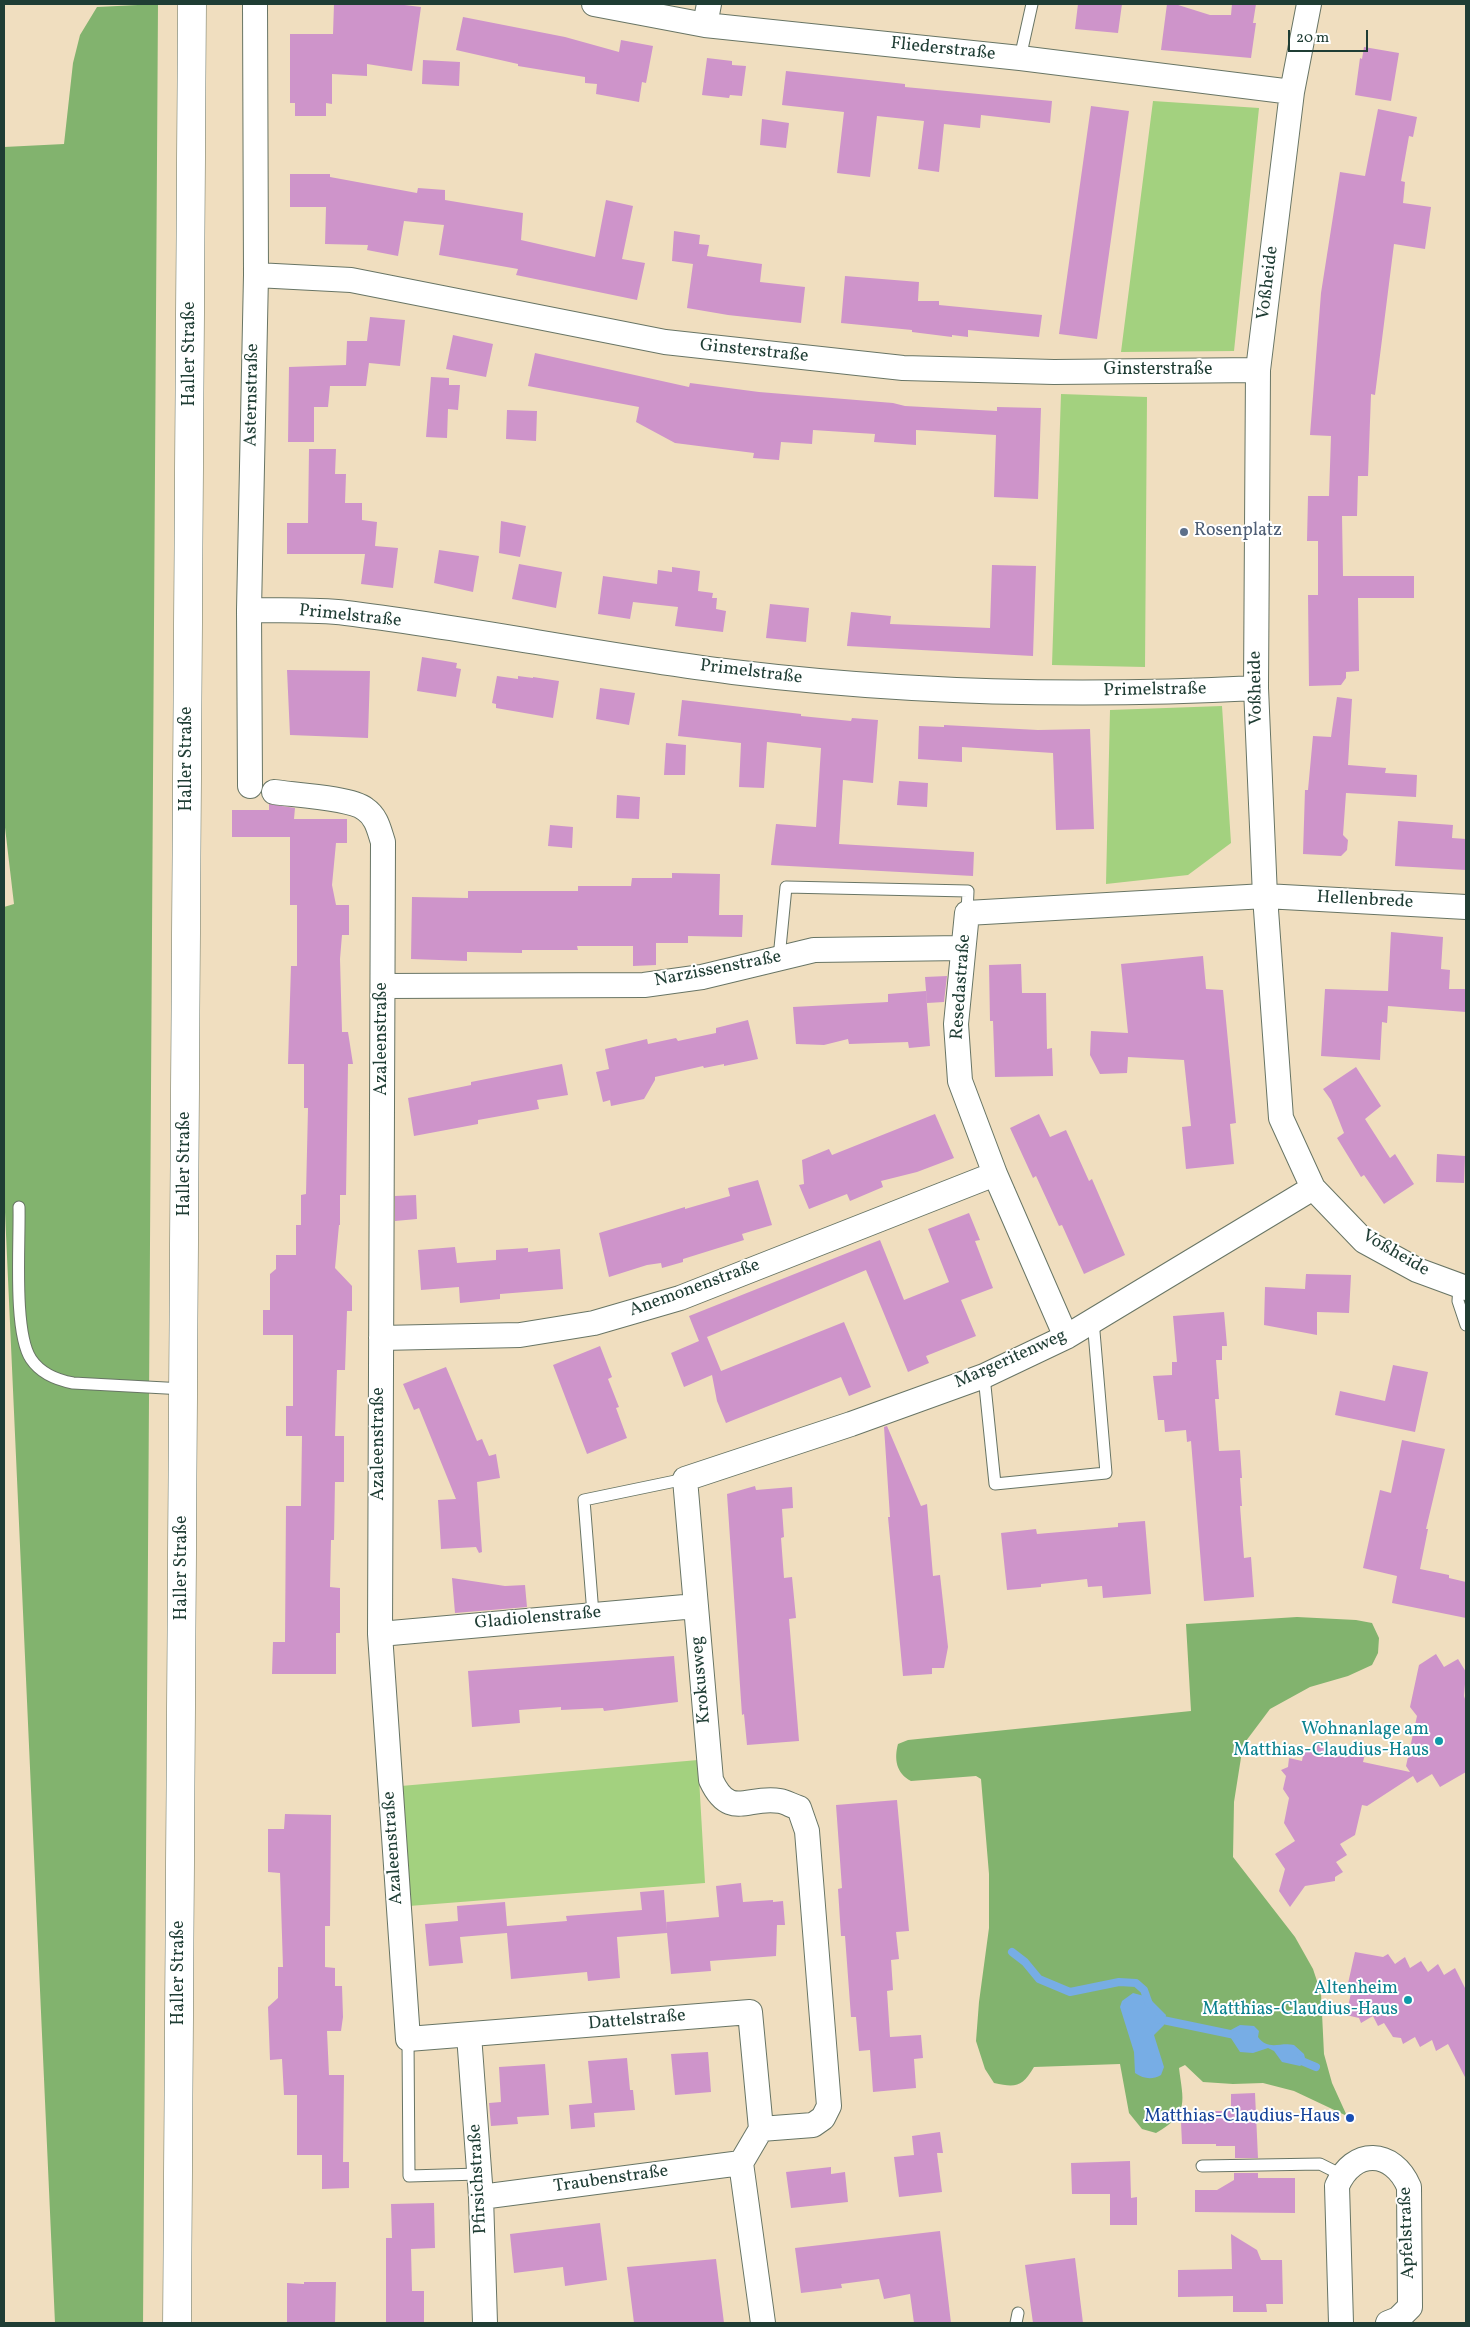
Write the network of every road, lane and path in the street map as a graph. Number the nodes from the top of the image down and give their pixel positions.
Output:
1 (192, 4) edge
2 (255, 4) edge
3 (594, 4) edge
4 (1032, 4) edge
5 (1309, 4) edge
6 (707, 14) edge
7 (1020, 58) junction
8 (1292, 92) junction
9 (256, 275) junction
10 (1258, 370) junction
11 (249, 610) junction
12 (1256, 688) junction
13 (250, 786) dead end
14 (274, 792) dead end
15 (1265, 896) junction
16 (1466, 906) edge
17 (967, 913) junction
18 (963, 948) junction
19 (779, 958) junction
20 (383, 986) junction
21 (995, 1174) junction
22 (1313, 1188) junction
23 (19, 1207) dead end
24 (1463, 1287) edge
25 (1093, 1320) junction
26 (1466, 1325) edge
27 (1066, 1337) junction
28 (381, 1338) junction
29 (984, 1376) junction
30 (184, 1389) junction
31 (685, 1480) junction
32 (696, 1606) junction
33 (593, 1614) junction
34 (380, 1634) junction
35 (469, 2034) junction
36 (408, 2039) junction
37 (761, 2129) junction
38 (742, 2163) junction
39 (1202, 2166) dead end
40 (479, 2174) junction
41 (1342, 2175) junction
42 (481, 2197) junction
43 (177, 2323) edge
44 (485, 2323) edge
45 (763, 2323) edge
46 (1341, 2323) edge
47 (1388, 2323) edge

1 - 30 main road, Haller Straße
2 - 9 street, Asternstraße
3 - 6 street, Fliederstraße
4 - 7 lane
5 - 8 street, Voßheide
6 - 7 street, Fliederstraße
7 - 8 street, Fliederstraße
8 - 10 street, Voßheide
9 - 10 street, Ginsterstraße
9 - 11 street, Asternstraße
10 - 12 street, Voßheide
11 - 12 street, Primelstraße
11 - 13 street, Asternstraße
12 - 15 street, Voßheide
14 - 20 street, Azaleenstraße
15 - 16 street, Hellenbrede
15 - 17 street, Resedastraße
15 - 22 street, Voßheide
17 - 18 street, Resedastraße
17 - 19 lane
18 - 19 street, Narzissenstraße
18 - 21 street, Resedastraße
19 - 20 street, Narzissenstraße
20 - 28 street, Azaleenstraße
21 - 27 street, Resedastraße
21 - 28 street, Anemonenstraße
22 - 24 street, Voßheide
22 - 25 street, Margeritenweg
23 - 30 lane
24 - 26 lane, Voßheide
25 - 27 street, Margeritenweg
25 - 29 lane
27 - 29 street, Margeritenweg
28 - 34 street, Azaleenstraße
29 - 31 street, Margeritenweg
30 - 43 main road, Haller Straße
31 - 32 street, Krokusweg
31 - 33 lane
32 - 33 street, Gladiolenstraße
32 - 37 street, Krokusweg
33 - 34 street, Gladiolenstraße
34 - 36 street, Azaleenstraße
35 - 36 street, Dattelstraße
35 - 37 street, Dattelstraße
35 - 40 street, Pfirsichstraße
36 - 40 lane, Azaleenstraße
37 - 38 street
38 - 42 street, Traubenstraße
38 - 45 street
39 - 41 lane
40 - 42 street, Pfirsichstraße
41 - 46 street
41 - 47 street, Apfelstraße
42 - 44 street, Pfirsichstraße

